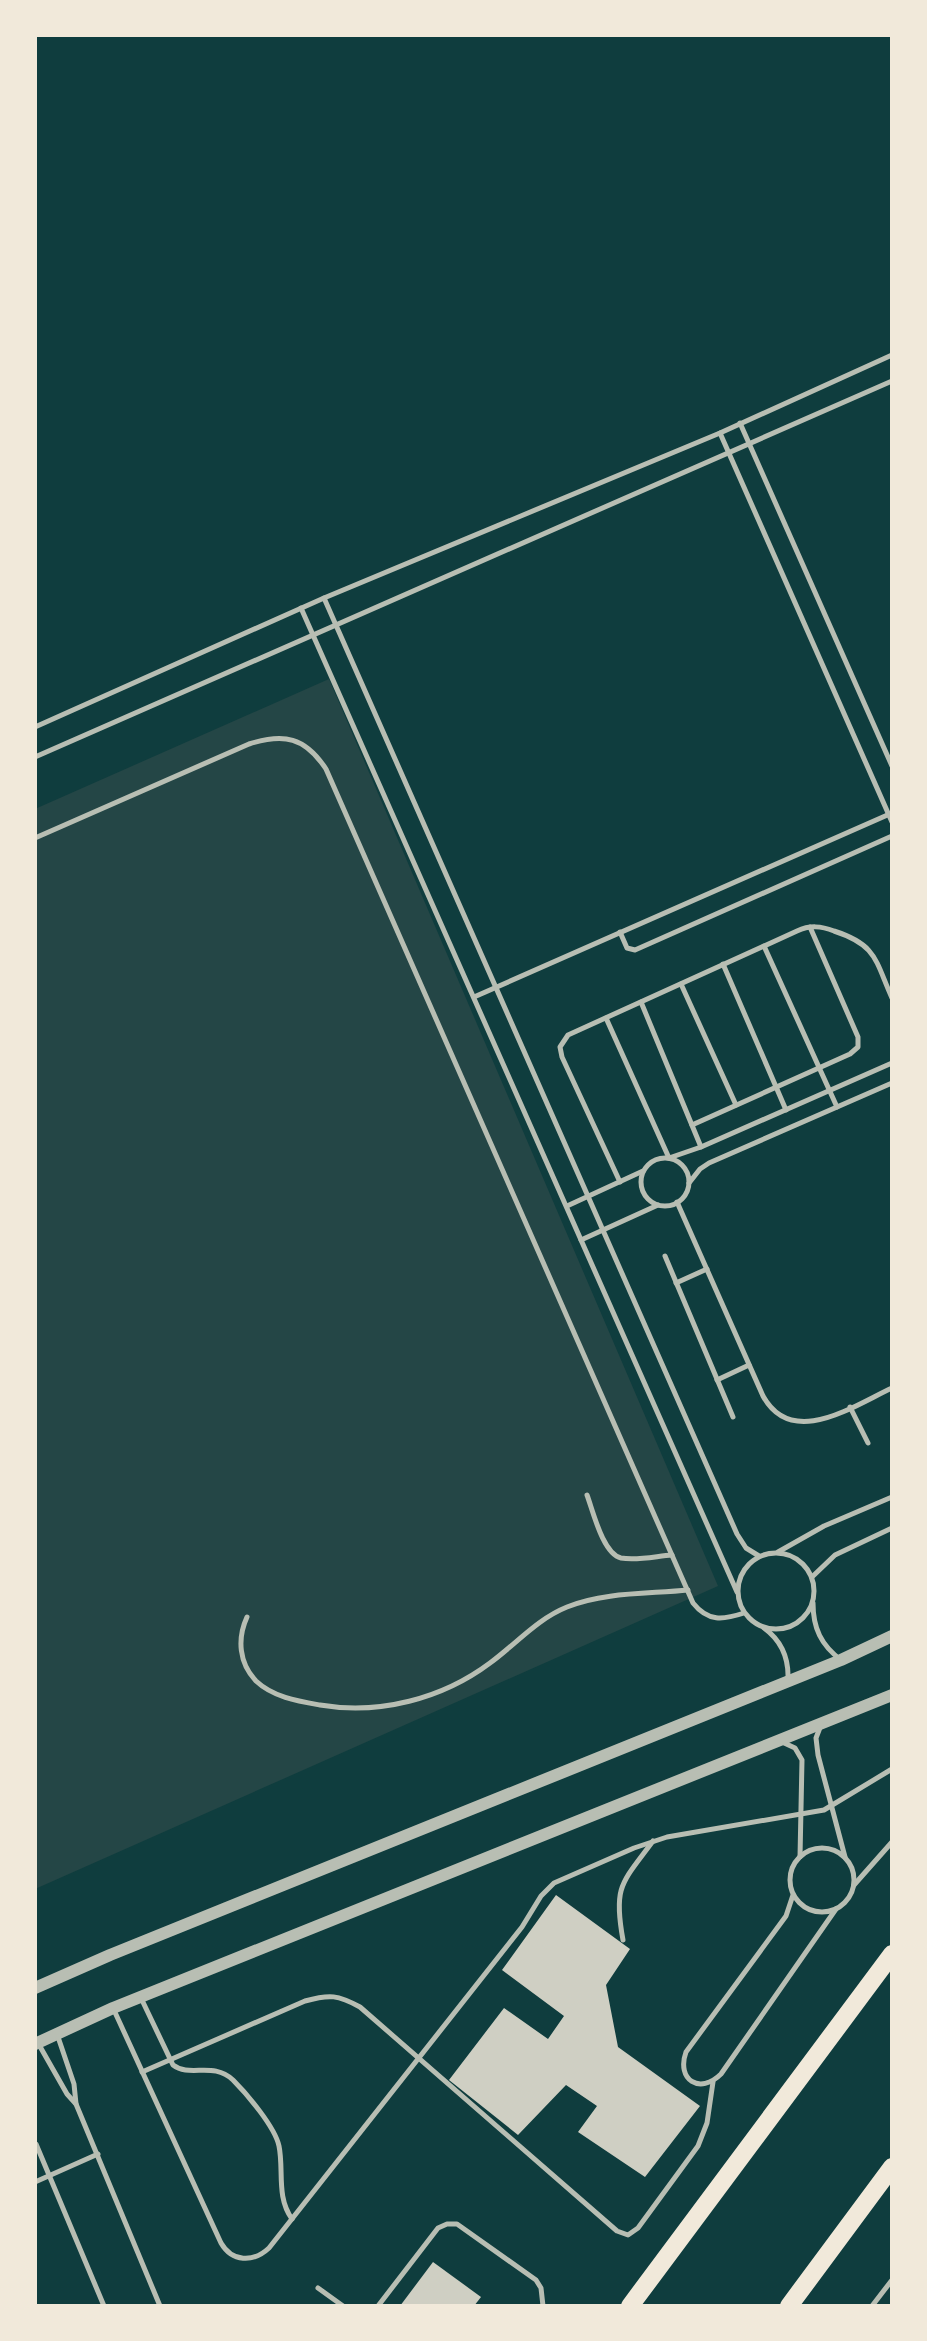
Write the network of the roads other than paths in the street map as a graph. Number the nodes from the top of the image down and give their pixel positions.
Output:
1 (892, 355) edge
2 (892, 382) edge
3 (740, 422) junction
4 (720, 433) junction
5 (749, 444) junction
6 (729, 453) junction
7 (324, 598) junction
8 (301, 608) junction
9 (336, 626) junction
10 (313, 636) junction
11 (35, 727) edge
12 (35, 757) edge
13 (892, 766) edge
14 (890, 814) edge
15 (892, 822) edge
16 (892, 836) edge
17 (35, 838) edge
18 (810, 927) junction
19 (620, 932) junction
20 (764, 946) junction
21 (723, 964) junction
22 (681, 984) junction
23 (495, 987) junction
24 (474, 997) junction
25 (892, 999) edge
26 (641, 1002) junction
27 (606, 1018) junction
28 (892, 1063) edge
29 (820, 1068) junction
30 (892, 1083) edge
31 (776, 1088) junction
32 (830, 1091) junction
33 (736, 1105) junction
34 (837, 1107) junction
35 (786, 1110) junction
36 (692, 1125) junction
37 (701, 1147) junction
38 (668, 1158) junction
39 (643, 1171) junction
40 (620, 1182) junction
41 (689, 1183) junction
42 (588, 1196) junction
43 (677, 1202) junction
44 (658, 1205) junction
45 (567, 1206) junction
46 (603, 1230) junction
47 (582, 1240) junction
48 (665, 1256) dead end
49 (707, 1269) junction
50 (676, 1283) junction
51 (749, 1365) junction
52 (718, 1380) junction
53 (892, 1388) edge
54 (850, 1407) junction
55 (733, 1417) dead end
56 (868, 1443) dead end
57 (587, 1495) dead end
58 (892, 1497) edge
59 (892, 1528) edge
60 (778, 1552) junction
61 (672, 1555) junction
62 (759, 1556) junction
63 (812, 1577) junction
64 (688, 1590) junction
65 (737, 1592) junction
66 (813, 1601) junction
67 (744, 1613) junction
68 (247, 1617) dead end
69 (762, 1627) junction
70 (892, 1636) edge
71 (892, 1645) edge
72 (872, 1646) junction
73 (841, 1660) junction
74 (788, 1682) junction
75 (892, 1695) edge
76 (822, 1724) junction
77 (779, 1741) junction
78 (892, 1769) edge
79 (832, 1807) junction
80 (801, 1816) junction
81 (653, 1841) junction
82 (892, 1842) edge
83 (800, 1857) junction
84 (845, 1857) junction
85 (853, 1885) junction
86 (793, 1895) junction
87 (836, 1909) junction
88 (623, 1940) dead end
89 (892, 1954) edge
90 (35, 1988) edge
91 (140, 1997) junction
92 (113, 2008) junction
93 (57, 2034) junction
94 (37, 2043) edge
95 (416, 2058) junction
96 (170, 2060) junction
97 (142, 2072) junction
98 (713, 2082) junction
99 (76, 2104) junction
100 (36, 2144) edge
101 (98, 2154) junction
102 (892, 2167) edge
103 (50, 2176) junction
104 (35, 2182) edge
105 (292, 2219) junction
106 (892, 2280) edge
107 (318, 2288) dead end
108 (335, 2304) edge
109 (159, 2305) edge
110 (104, 2306) edge
111 (343, 2306) edge
112 (378, 2306) edge
113 (542, 2306) edge
114 (630, 2306) edge
115 (789, 2306) edge
116 (872, 2306) edge

1 - 3 lane
2 - 5 lane
3 - 4 lane
3 - 5 lane
4 - 6 lane
4 - 7 lane
5 - 6 lane
5 - 13 lane
6 - 9 lane
6 - 14 lane
7 - 8 lane
7 - 9 lane
8 - 10 lane
8 - 11 lane
9 - 10 lane
9 - 23 lane
10 - 12 lane
10 - 24 lane
14 - 15 lane
14 - 19 lane
16 - 19 lane
17 - 61 lane
18 - 20 lane
18 - 25 lane
18 - 29 lane
19 - 23 lane
20 - 21 lane
20 - 29 lane
21 - 22 lane
21 - 31 lane
22 - 26 lane
22 - 33 lane
23 - 24 lane
23 - 42 lane
24 - 45 lane
26 - 27 lane
26 - 36 lane
27 - 38 lane
27 - 40 lane
28 - 32 lane
29 - 31 lane
29 - 32 lane
30 - 34 lane
31 - 33 lane
31 - 35 lane
32 - 34 lane
32 - 35 lane
33 - 36 lane
34 - 41 lane
35 - 37 lane
36 - 37 lane
37 - 38 lane
38 - 39 lane
38 - 41 lane
39 - 40 lane
39 - 44 lane
40 - 42 lane
41 - 43 lane
42 - 45 lane
42 - 46 lane
43 - 44 lane
43 - 49 lane
44 - 46 lane
45 - 47 lane
46 - 47 lane
46 - 62 lane
47 - 65 lane
48 - 50 lane
49 - 50 lane
49 - 51 lane
50 - 52 lane
51 - 52 lane
51 - 54 lane
52 - 55 lane
53 - 54 lane
54 - 56 lane
57 - 61 lane
58 - 60 lane
59 - 63 lane
60 - 62 lane
60 - 63 lane
61 - 64 lane
62 - 65 lane
63 - 66 lane
64 - 67 lane
64 - 68 lane
65 - 67 lane
66 - 69 lane
66 - 73 lane
67 - 69 lane
69 - 74 lane
70 - 72 street
71 - 72 street
72 - 73 street
73 - 74 street
74 - 90 street
75 - 76 street
76 - 77 street
76 - 79 lane
77 - 80 lane
77 - 91 street
78 - 79 lane
79 - 80 lane
79 - 84 lane
80 - 81 lane
80 - 83 lane
81 - 88 lane
81 - 95 lane
82 - 85 lane
83 - 84 lane
83 - 86 lane
84 - 85 lane
85 - 87 lane
86 - 87 lane
86 - 98 lane
87 - 98 lane
89 - 114 main road
91 - 92 street
91 - 96 lane
92 - 93 street
92 - 97 lane
93 - 94 street
93 - 99 lane
94 - 99 lane
95 - 96 lane
95 - 98 lane
95 - 105 lane
96 - 97 lane
96 - 105 lane
97 - 105 lane
99 - 101 lane
100 - 103 lane
101 - 103 lane
101 - 109 lane
102 - 115 main road
103 - 104 lane
103 - 110 lane
106 - 116 lane
107 - 108 lane
108 - 111 lane
112 - 113 lane

